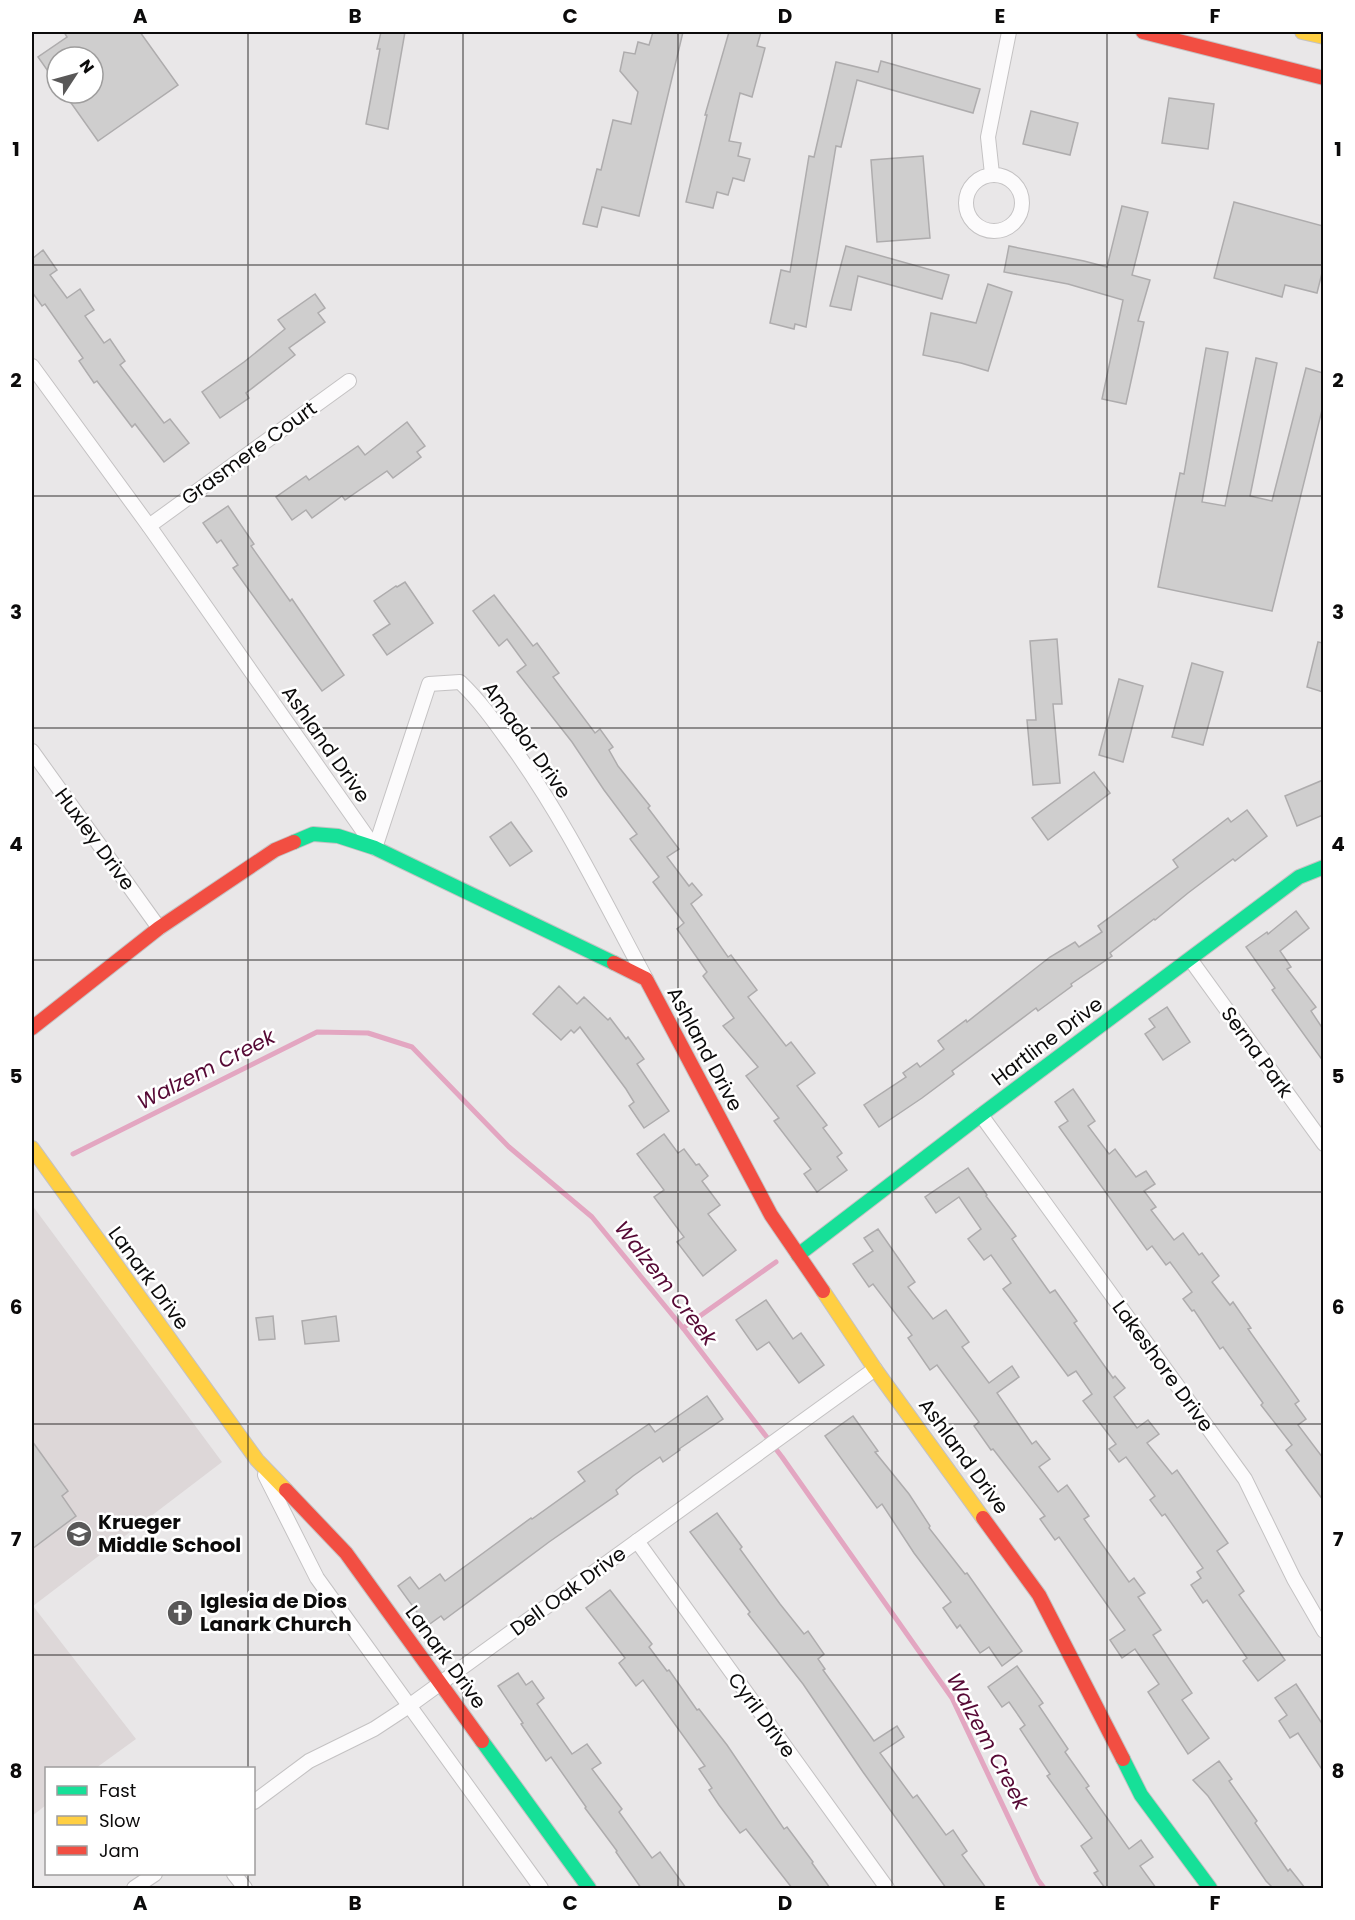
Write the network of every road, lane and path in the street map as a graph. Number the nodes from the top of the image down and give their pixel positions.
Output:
1 (1008, 32) edge
2 (1143, 32) edge
3 (1302, 32) edge
4 (1323, 37) edge
5 (1323, 78) edge
6 (992, 174) junction
7 (32, 366) edge
8 (349, 381) dead end
9 (148, 526) junction
10 (32, 751) edge
11 (375, 848) junction
12 (1323, 867) edge
13 (159, 928) junction
14 (1190, 959) junction
15 (646, 979) junction
16 (32, 1028) edge
17 (981, 1115) junction
18 (1323, 1144) edge
19 (32, 1148) edge
20 (798, 1255) junction
21 (875, 1369) junction
22 (257, 1460) junction
23 (637, 1541) junction
24 (1323, 1631) edge
25 (441, 1683) junction
26 (409, 1706) junction
27 (255, 1801) edge
28 (154, 1875) edge
29 (235, 1875) edge
30 (134, 1888) edge
31 (245, 1888) edge
32 (541, 1888) edge
33 (589, 1888) edge
34 (887, 1888) edge
35 (1210, 1888) edge

1 - 6 street
2 - 5 street
3 - 4 street
6 - 6 street
7 - 9 street, Ashland Drive
8 - 9 street, Grasmere Court
9 - 11 street, Ashland Drive
10 - 13 street, Huxley Drive
11 - 13 street
11 - 15 street, Ashland Drive
11 - 15 street, Amador Drive
12 - 14 street, Hartline Drive
13 - 16 street
14 - 17 street, Hartline Drive
14 - 18 street, Serna Park
15 - 20 street, Ashland Drive
17 - 20 street, Hartline Drive
17 - 24 street, Lakeshore Drive
19 - 22 street, Lanark Drive
20 - 21 street, Ashland Drive
21 - 23 street, Dell Oak Drive
21 - 35 street, Ashland Drive
22 - 25 street, Lanark Drive
22 - 26 street, Lanark Drive
23 - 25 street, Dell Oak Drive
23 - 34 street, Cyril Drive
25 - 26 street, Dell Oak Drive
25 - 33 street, Lanark Drive
26 - 27 street, Dell Oak Drive
26 - 32 street, Lanark Drive
28 - 30 street
29 - 31 street

